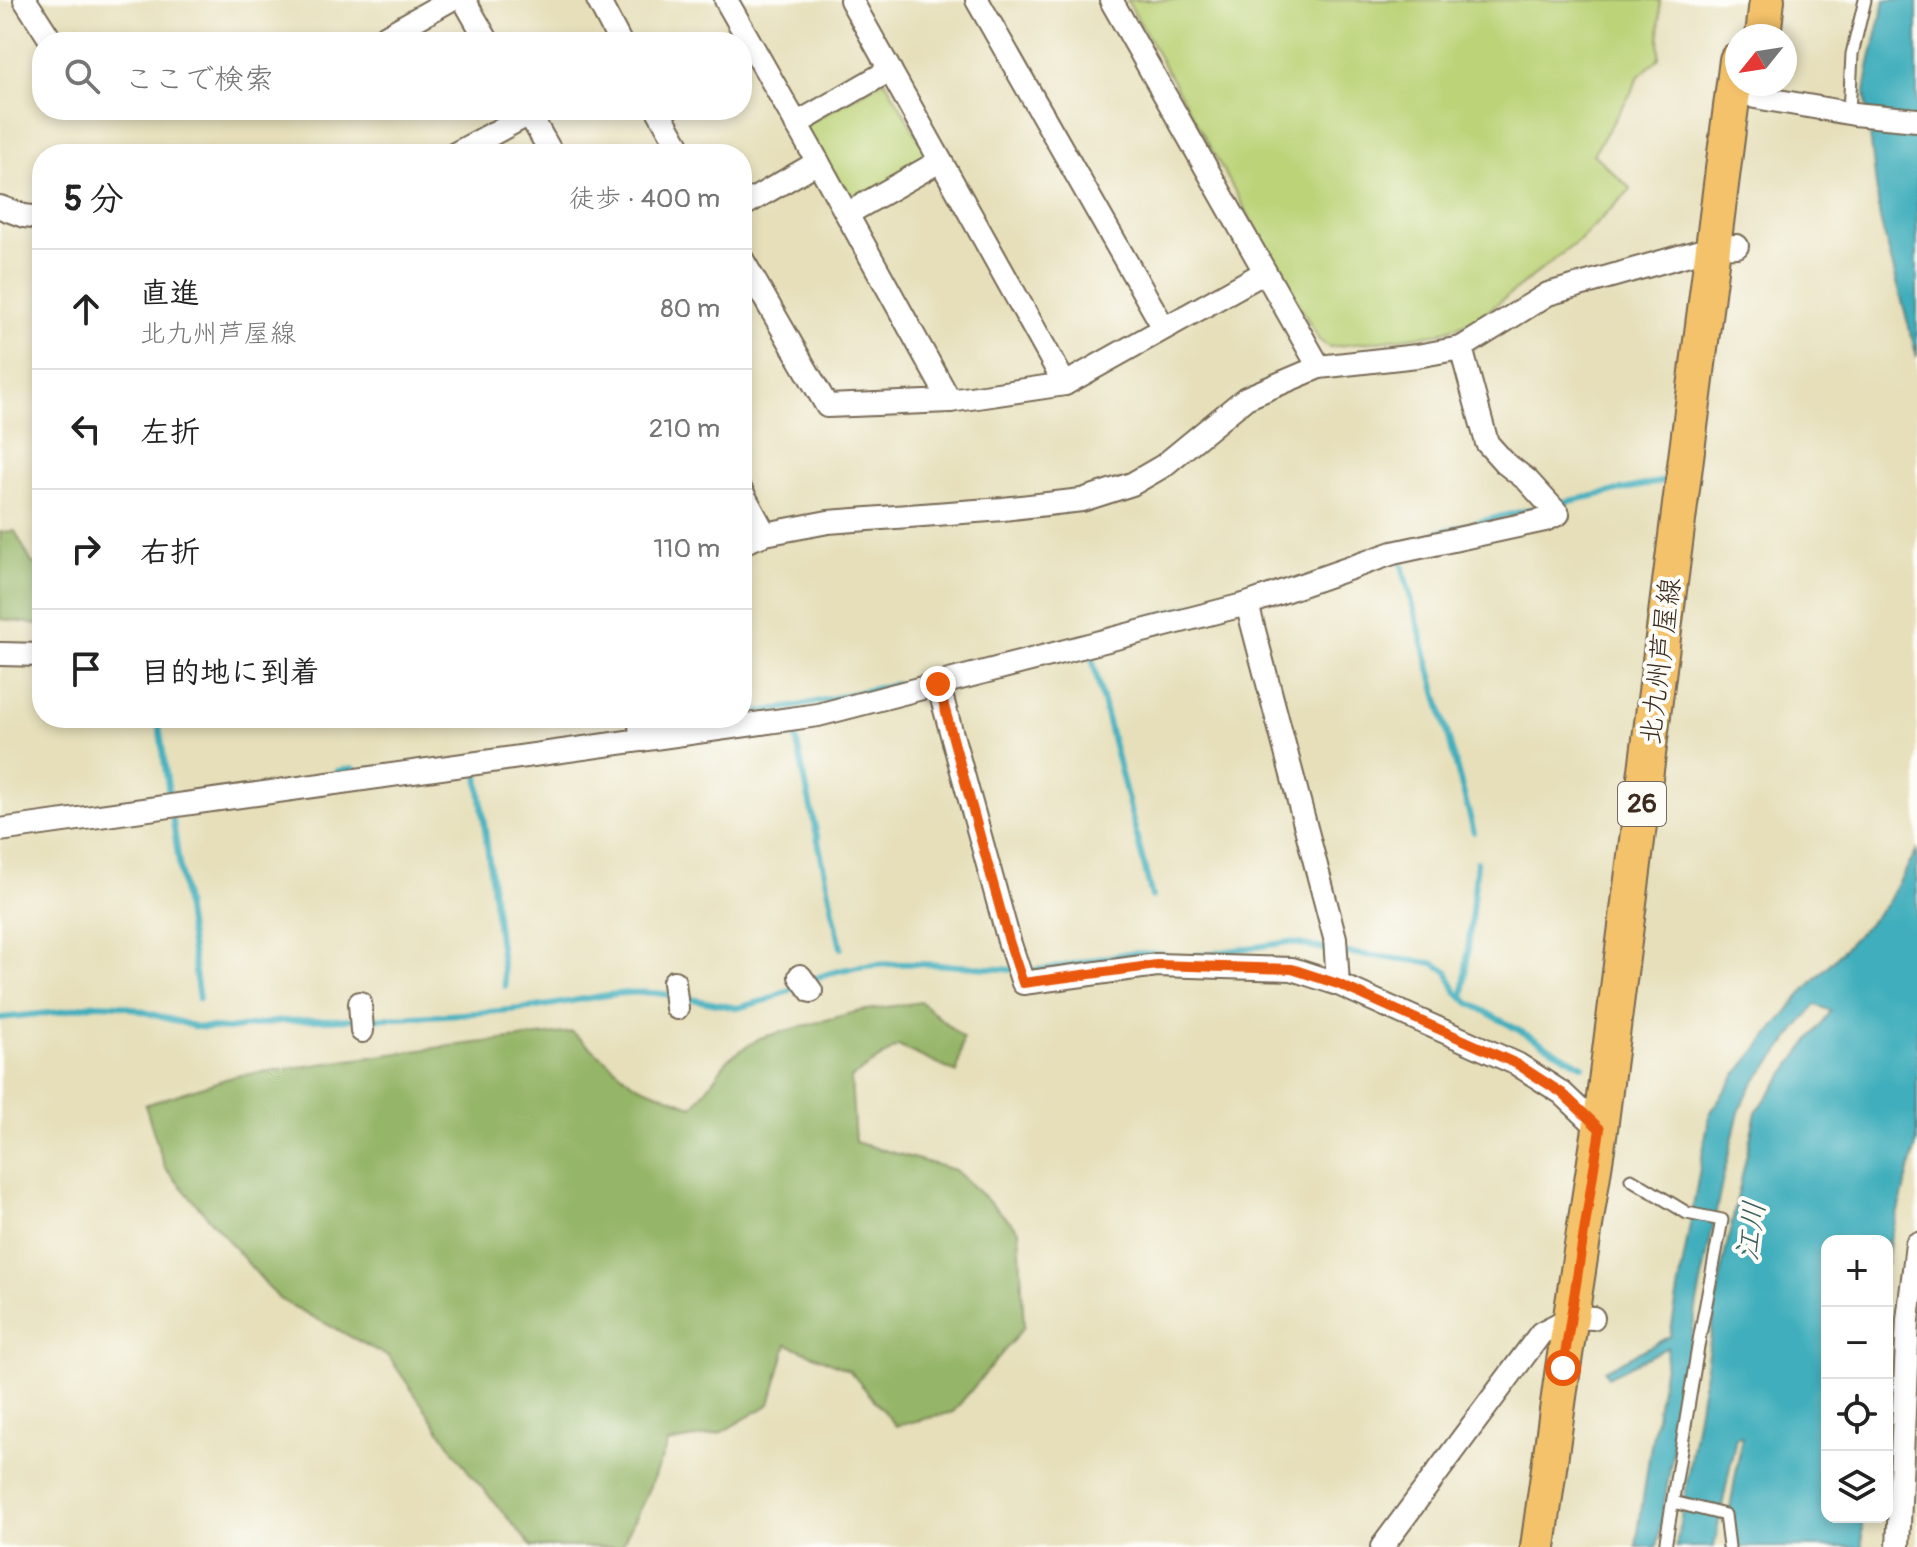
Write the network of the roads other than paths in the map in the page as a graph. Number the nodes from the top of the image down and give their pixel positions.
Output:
1 (25, 0) edge
2 (450, 0) edge
3 (464, 0) edge
4 (598, 0) edge
5 (726, 0) edge
6 (851, 0) edge
7 (977, 0) edge
8 (1111, 0) edge
9 (1744, 0) edge
10 (1767, 0) edge
11 (1865, 0) edge
12 (1741, 24) edge
13 (1764, 24) edge
14 (46, 32) edge
15 (394, 32) edge
16 (482, 32) edge
17 (615, 32) edge
18 (744, 32) edge
19 (752, 46) edge
20 (890, 70) junction
21 (1735, 96) edge
22 (1755, 96) edge
23 (1781, 96) edge
24 (1852, 113) junction
25 (514, 120) edge
26 (533, 120) edge
27 (664, 120) edge
28 (1917, 120) edge
29 (796, 124) junction
30 (472, 144) edge
31 (546, 144) edge
32 (677, 144) edge
33 (940, 161) junction
34 (818, 162) junction
35 (752, 200) edge
36 (0, 207) edge
37 (847, 214) junction
38 (32, 217) edge
39 (1726, 246) junction
40 (1265, 272) junction
41 (752, 276) edge
42 (1164, 328) junction
43 (1461, 348) junction
44 (1319, 367) junction
45 (1065, 384) junction
46 (950, 401) junction
47 (752, 510) edge
48 (765, 534) junction
49 (752, 539) edge
50 (1247, 604) junction
51 (0, 654) edge
52 (32, 655) edge
53 (938, 684) junction
54 (752, 720) edge
55 (641, 729) edge
56 (0, 830) edge
57 (674, 982) dead end
58 (1338, 984) junction
59 (360, 1003) dead end
60 (677, 1008) dead end
61 (362, 1031) dead end
62 (1600, 1129) junction
63 (1631, 1179) dead end
64 (1917, 1244) edge
65 (1583, 1318) junction
66 (1673, 1502) junction
67 (1382, 1547) edge
68 (1538, 1547) edge
69 (1559, 1547) edge
70 (1665, 1547) edge
71 (1729, 1547) edge
72 (1898, 1547) edge

1 - 14 street
2 - 15 street
3 - 16 street
4 - 17 street
5 - 18 street
6 - 20 street
7 - 42 street
8 - 40 street
9 - 12 main road
10 - 13 main road
11 - 24 lane
19 - 29 street
20 - 29 street
20 - 33 street
21 - 39 main road, 北九州芦屋線 / 26
22 - 39 main road, 北九州芦屋線 / 26
23 - 24 street
24 - 28 street
25 - 30 street
26 - 31 street
27 - 32 street
29 - 34 street
33 - 37 street
33 - 45 street
34 - 35 street
34 - 37 street
36 - 38 street
37 - 46 street
39 - 43 street
39 - 62 main road, 北九州芦屋線 / 26
39 - 65 main road, 北九州芦屋線 / 26
40 - 42 street
40 - 44 street
41 - 46 street
42 - 45 street
43 - 44 street
43 - 50 street
44 - 48 street
45 - 46 street
47 - 48 street
48 - 49 street
50 - 53 street
50 - 58 street
51 - 52 street
53 - 54 street
53 - 58 street
55 - 56 street
57 - 60 street
58 - 62 street
59 - 61 street
62 - 65 main road, 北九州芦屋線 / 26
63 - 66 lane
64 - 72 street
65 - 67 street
65 - 68 main road, 北九州芦屋線 / 26
65 - 69 main road, 北九州芦屋線 / 26
66 - 70 lane
66 - 71 lane

